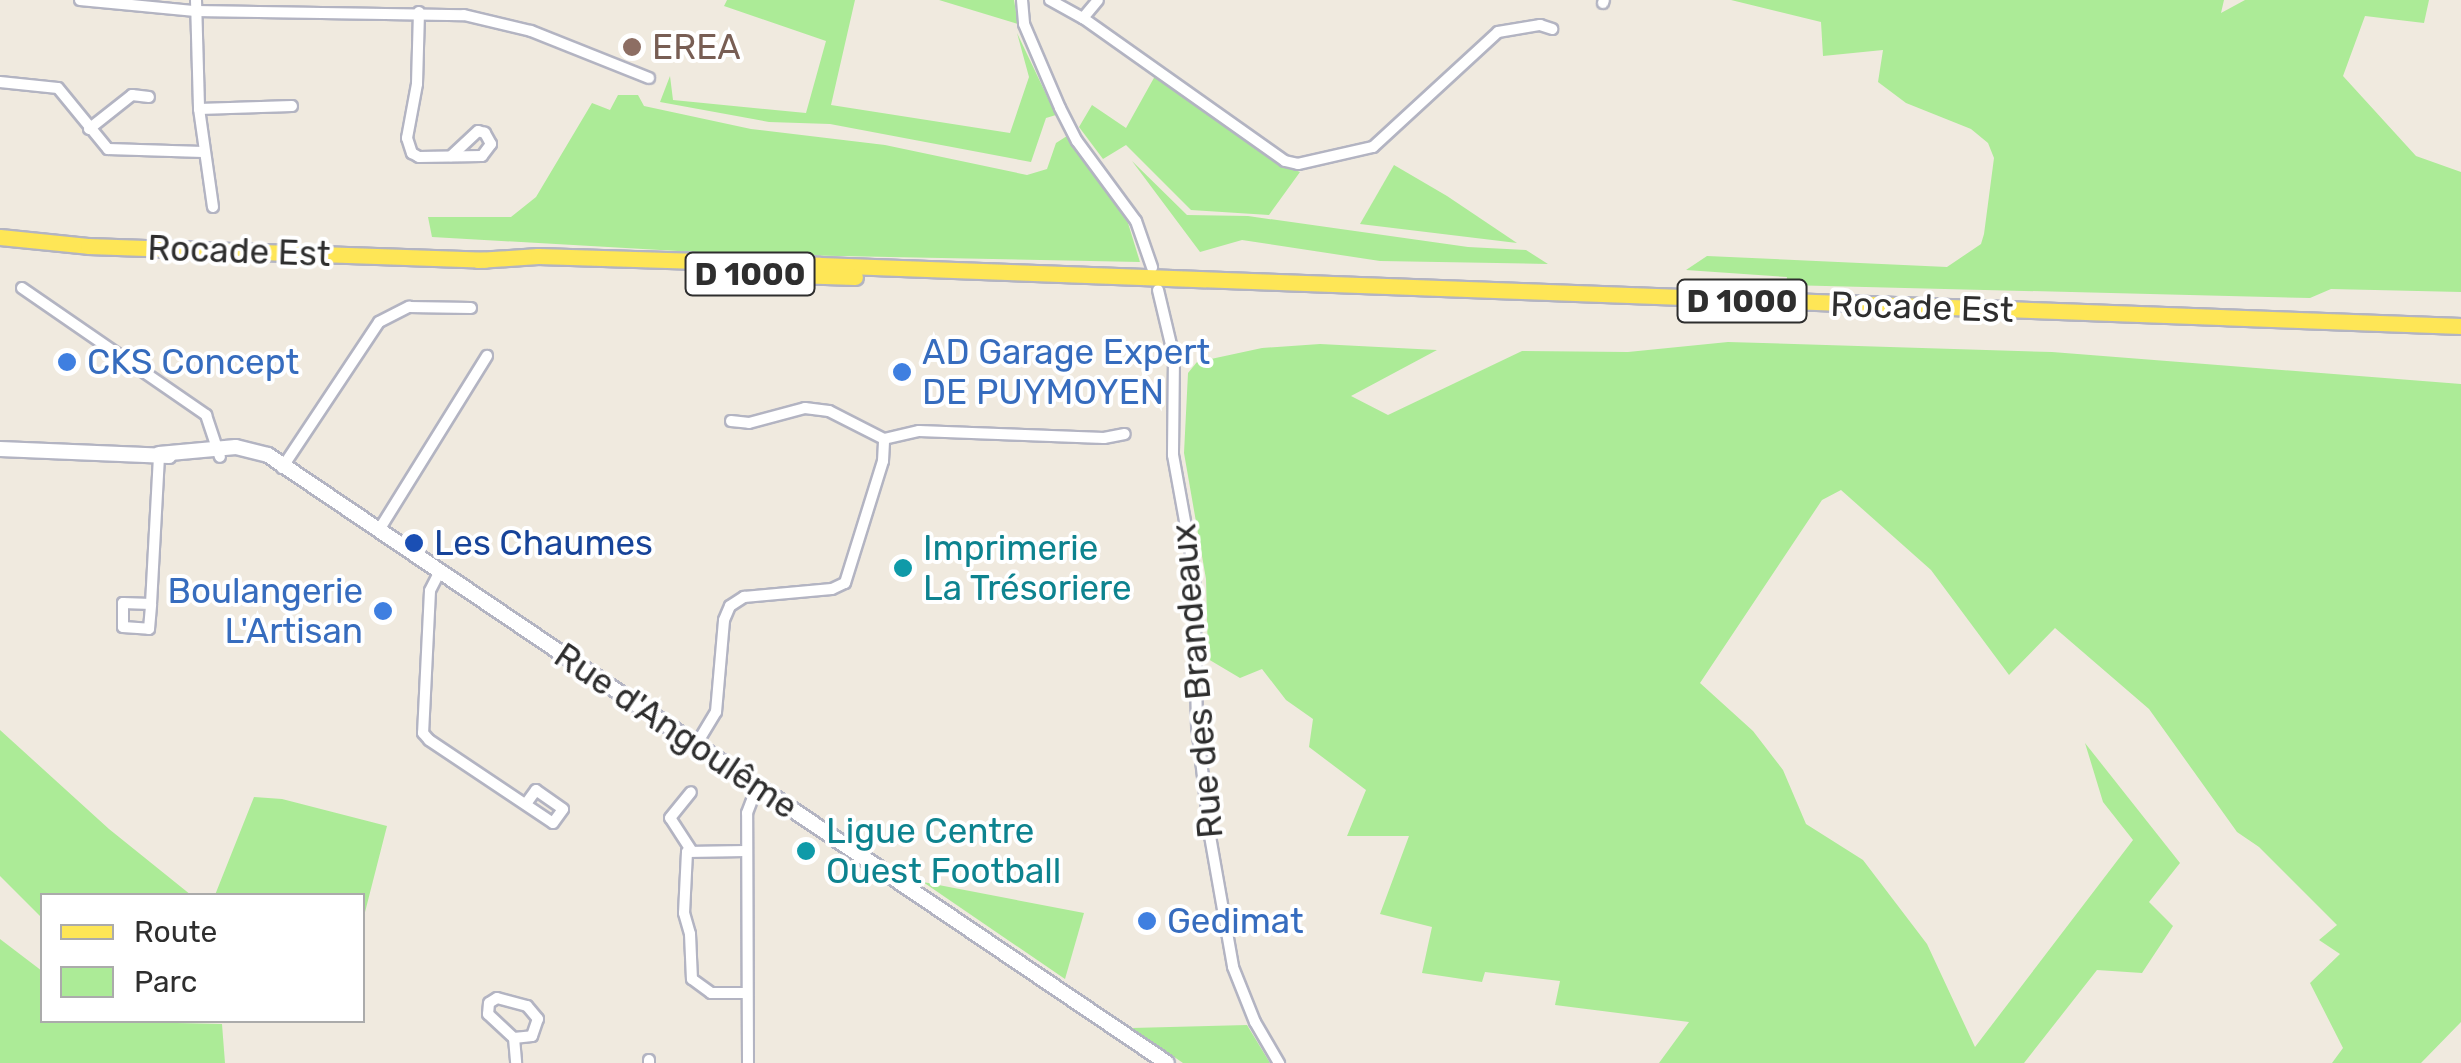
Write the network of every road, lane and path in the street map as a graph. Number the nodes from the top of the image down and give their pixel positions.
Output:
1 (80, 0) edge
2 (1022, 0) edge
3 (1050, 0) edge
4 (1098, 0) edge
5 (195, 6) edge
6 (439, 6) edge
7 (419, 12) junction
8 (1083, 18) junction
9 (1552, 29) dead end
10 (649, 78) dead end
11 (0, 82) edge
12 (149, 98) dead end
13 (292, 106) dead end
14 (199, 109) junction
15 (89, 129) junction
16 (203, 152) junction
17 (451, 156) dead end
18 (213, 207) dead end
19 (0, 238) edge
20 (1152, 267) dead end
21 (22, 288) dead end
22 (1158, 290) dead end
23 (471, 308) dead end
24 (2461, 326) edge
25 (487, 356) dead end
26 (731, 421) dead end
27 (1125, 434) dead end
28 (884, 439) junction
29 (0, 449) edge
30 (219, 453) junction
31 (160, 454) junction
32 (282, 468) junction
33 (380, 530) junction
34 (440, 571) junction
35 (151, 604) junction
36 (696, 745) junction
37 (757, 787) junction
38 (692, 792) dead end
39 (526, 804) dead end
40 (691, 850) junction
41 (746, 852) junction
42 (747, 993) junction
43 (514, 1038) junction
44 (516, 1063) edge
45 (748, 1063) edge
46 (1167, 1063) edge
47 (1279, 1063) edge

1 - 5 street
2 - 20 street
3 - 8 street
4 - 8 street
5 - 7 street
5 - 14 street
6 - 7 street
6 - 10 street
7 - 17 street
8 - 9 street
11 - 15 street
12 - 15 street
13 - 14 street
14 - 16 street
15 - 16 street
16 - 18 street
19 - 24 main road, Rocade Est / D 1000
21 - 30 street
22 - 47 street, Rue des Brandeaux
23 - 32 street
25 - 33 street
26 - 28 street
27 - 28 street
28 - 36 street
29 - 31 street, Rue d'Angoulême
30 - 31 street, Rue d'Angoulême
30 - 32 street, Rue d'Angoulême
31 - 35 street
32 - 33 street, Rue d'Angoulême
33 - 34 street, Rue d'Angoulême
34 - 36 street, Rue d'Angoulême
34 - 39 street
35 - 35 street
36 - 37 street, Rue d'Angoulême
37 - 41 street
37 - 46 street, Rue d'Angoulême
38 - 40 street
40 - 41 street
40 - 42 street
41 - 42 street
42 - 45 street
43 - 43 street
43 - 44 street

